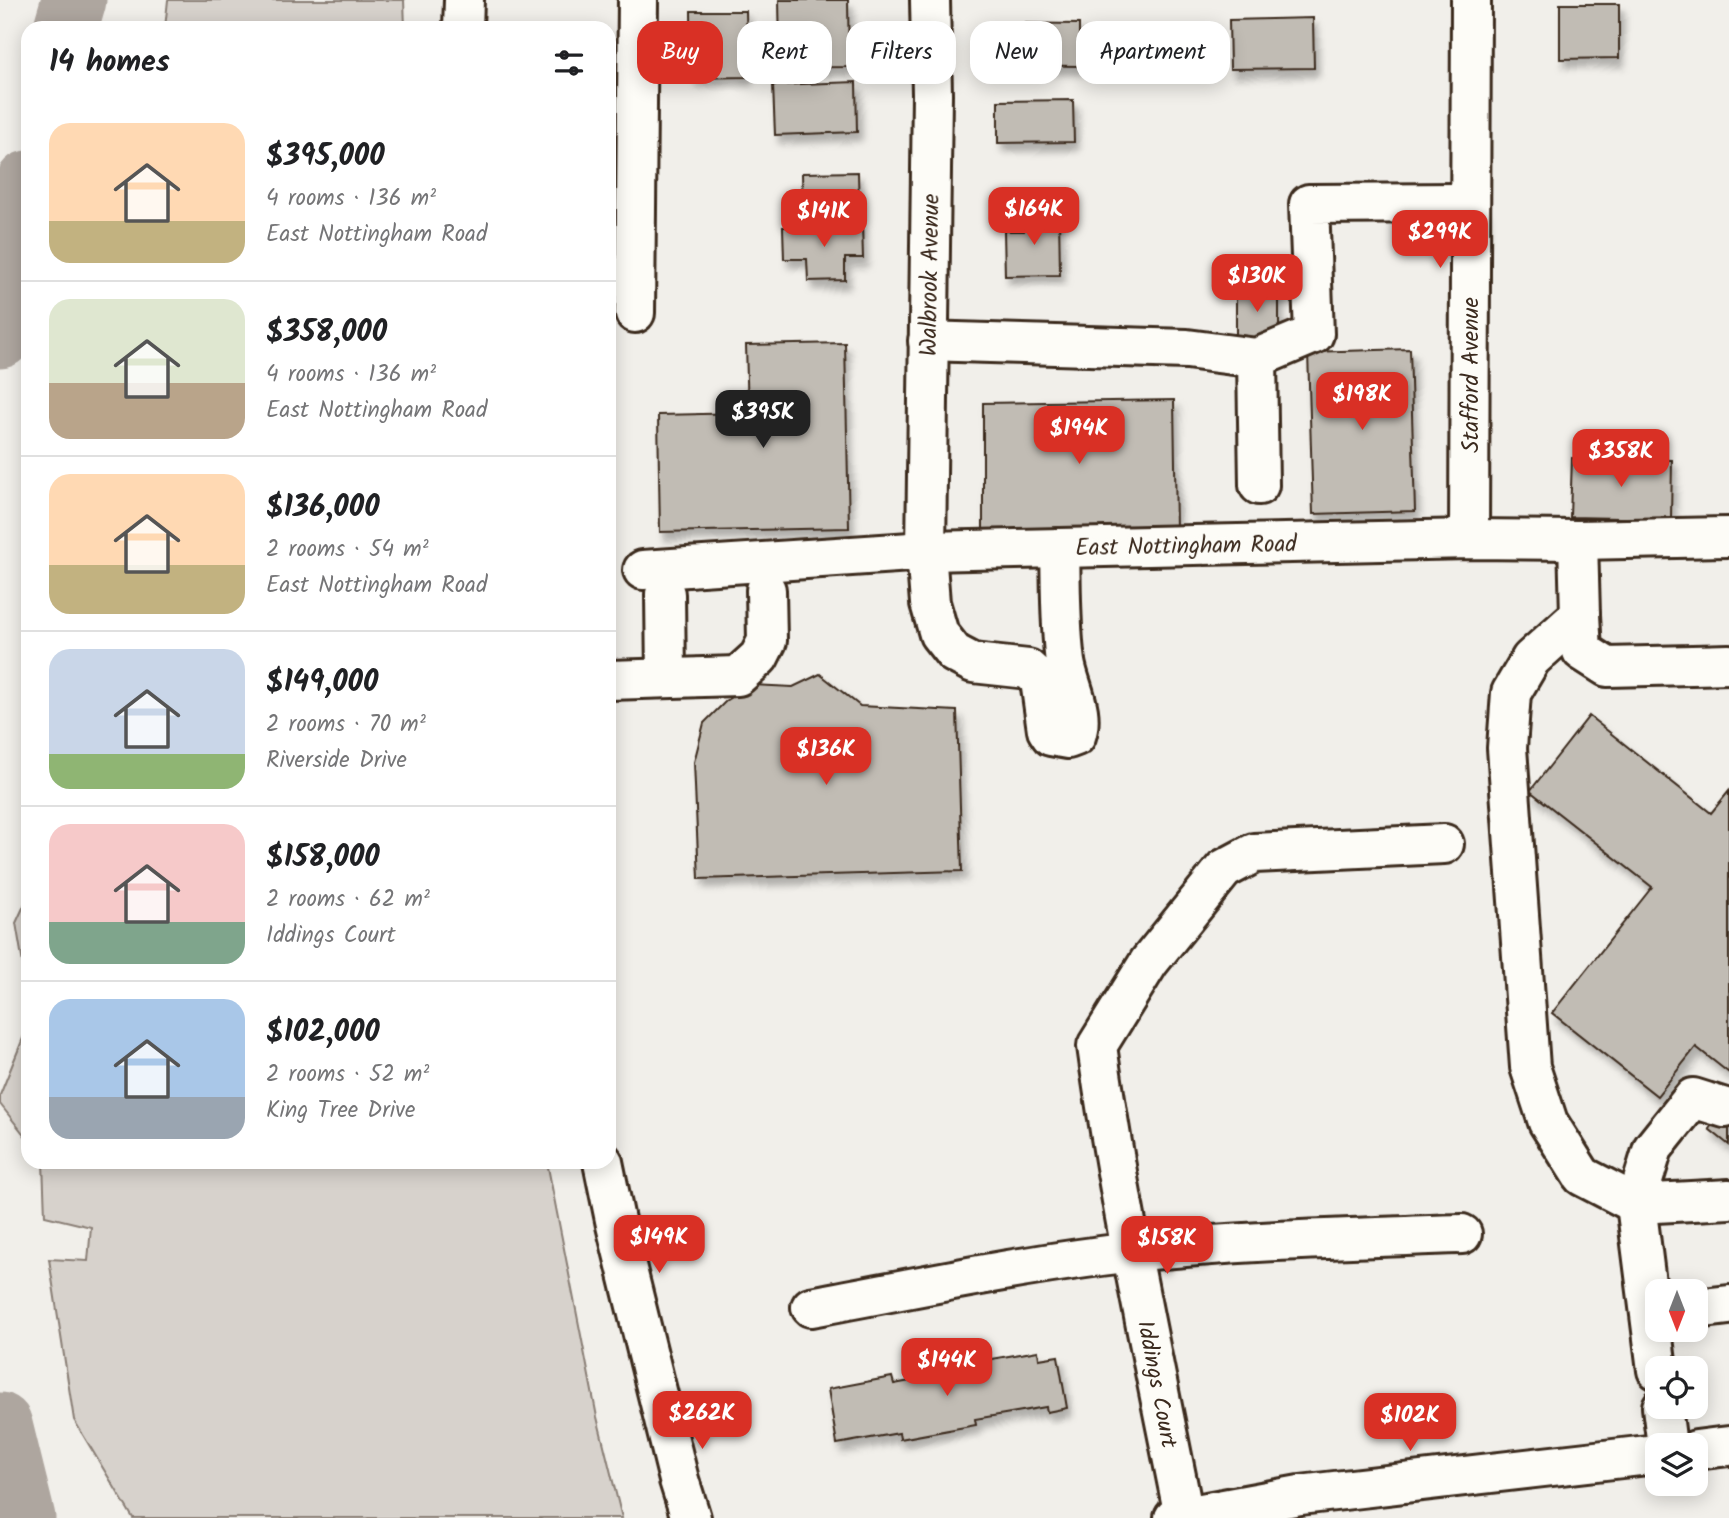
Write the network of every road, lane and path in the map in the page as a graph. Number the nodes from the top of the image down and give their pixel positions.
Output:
1 (464, 0) edge
2 (638, 0) edge
3 (930, 0) edge
4 (1471, 0) edge
5 (463, 21) edge
6 (1470, 203) junction
7 (635, 313) dead end
8 (929, 341) junction
9 (1256, 358) junction
10 (1259, 485) dead end
11 (1729, 537) edge
12 (1469, 539) junction
13 (1578, 540) junction
14 (1060, 548) junction
15 (926, 551) junction
16 (766, 590) dead end
17 (1580, 615) junction
18 (1729, 664) edge
19 (666, 678) junction
20 (616, 680) edge
21 (1444, 844) dead end
22 (1725, 1108) dead end
23 (604, 1169) edge
24 (1729, 1199) edge
25 (1636, 1204) junction
26 (1462, 1234) dead end
27 (1132, 1252) junction
28 (1648, 1279) edge
29 (1729, 1305) edge
30 (811, 1307) dead end
31 (1708, 1308) edge
32 (1729, 1446) edge
33 (1708, 1449) edge
34 (1645, 1456) edge
35 (1301, 1507) edge
36 (1179, 1517) edge
37 (691, 1518) edge

1 - 5 street
2 - 7 street
3 - 8 street, Walbrook Avenue
4 - 6 street, Stafford Avenue
6 - 9 street
6 - 12 street, Stafford Avenue
8 - 9 street
8 - 15 street, Walbrook Avenue
9 - 10 street
11 - 13 street, East Nottingham Road
12 - 13 street, East Nottingham Road
12 - 14 street, East Nottingham Road
13 - 17 street
14 - 15 street, East Nottingham Road
14 - 15 street, Walbrook Avenue
15 - 19 street, East Nottingham Road
16 - 19 street
17 - 18 street
17 - 25 street
19 - 20 street
21 - 27 street, Iddings Court
22 - 25 street
23 - 37 street
24 - 25 street
25 - 28 street
26 - 27 street
27 - 30 street
27 - 36 street, Iddings Court
29 - 31 street
32 - 33 street
34 - 35 street
35 - 36 street

